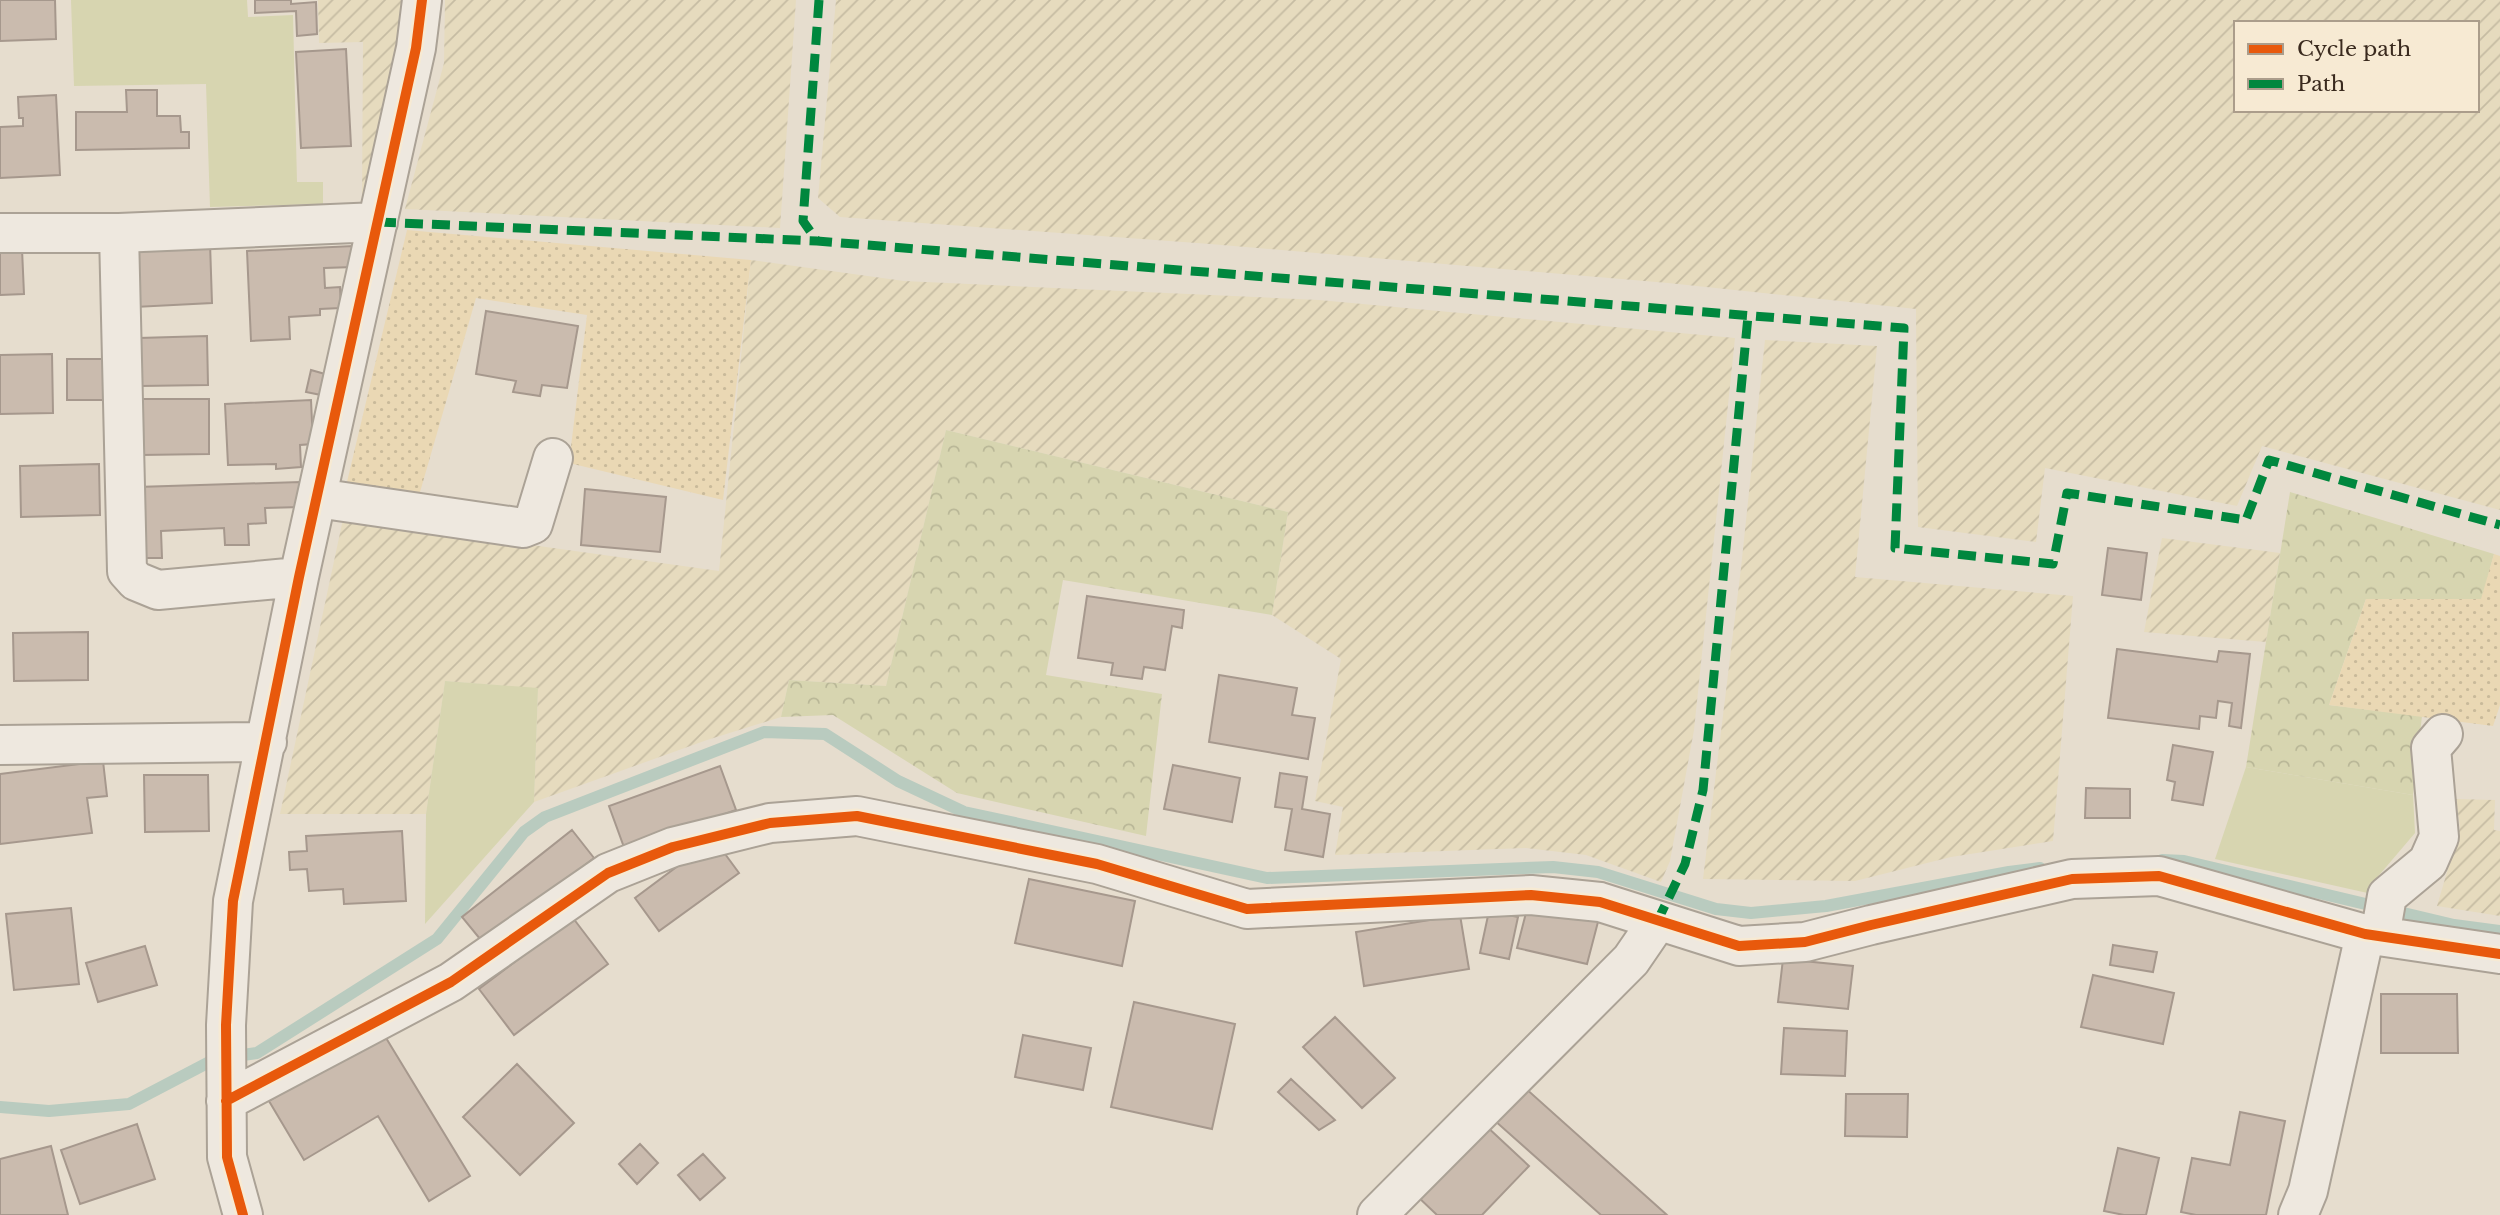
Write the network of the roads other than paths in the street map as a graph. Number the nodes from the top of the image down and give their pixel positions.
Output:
1 (422, 0) edge
2 (378, 222) junction
3 (0, 233) edge
4 (119, 233) junction
5 (553, 458) dead end
6 (317, 498) junction
7 (299, 577) junction
8 (2443, 734) dead end
9 (267, 742) junction
10 (0, 745) edge
11 (1657, 922) junction
12 (2378, 925) junction
13 (2500, 954) edge
14 (226, 1091) junction
15 (243, 1215) edge
16 (1377, 1215) edge
17 (2298, 1215) edge

1 - 2 street
2 - 4 street
2 - 6 street
3 - 4 street
4 - 7 street
5 - 6 street
6 - 7 street
7 - 9 street
8 - 12 street
9 - 10 street
9 - 14 street
11 - 12 street
11 - 14 street
11 - 16 street
12 - 13 street
12 - 17 street
14 - 15 street

